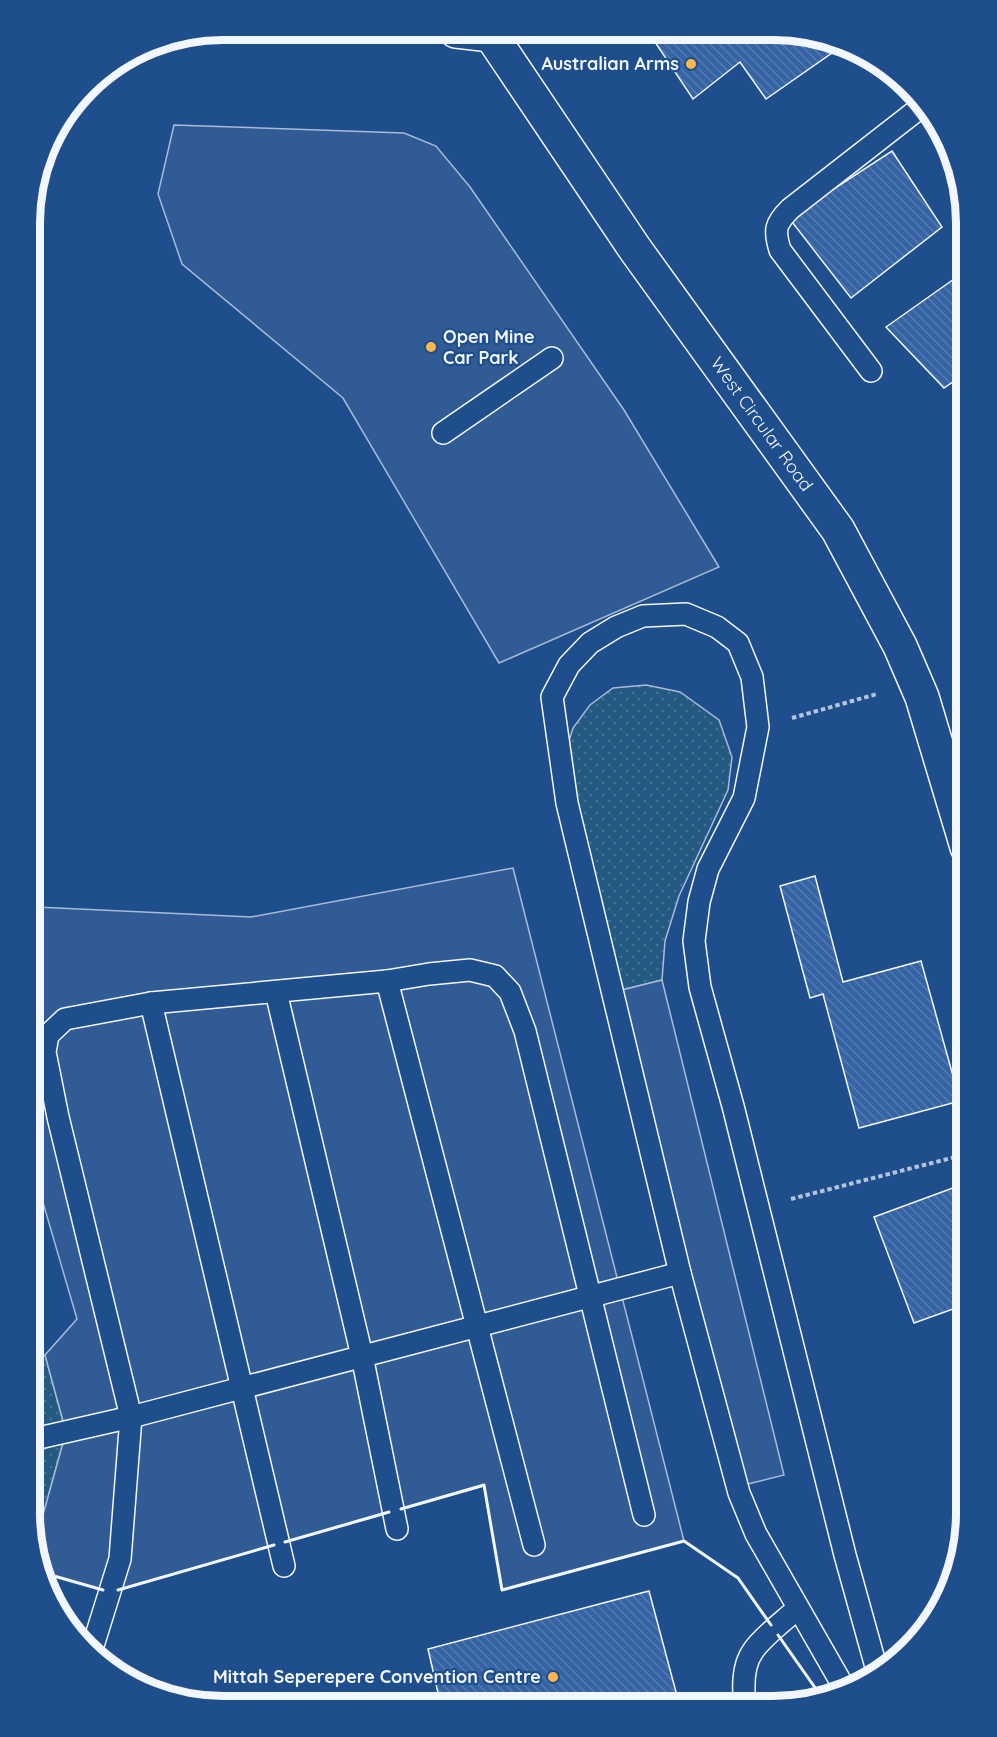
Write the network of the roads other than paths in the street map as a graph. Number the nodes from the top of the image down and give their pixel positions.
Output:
1 (498, 40) edge
2 (917, 111) edge
3 (552, 358) dead end
4 (871, 371) dead end
5 (442, 434) dead end
6 (956, 810) edge
7 (387, 981) junction
8 (276, 992) junction
9 (151, 1003) junction
10 (680, 1272) junction
11 (590, 1296) junction
12 (477, 1326) junction
13 (362, 1356) junction
14 (242, 1388) junction
15 (131, 1417) junction
16 (40, 1438) edge
17 (644, 1515) dead end
18 (397, 1529) dead end
19 (534, 1545) dead end
20 (284, 1566) dead end
21 (798, 1608) junction
22 (94, 1643) edge
23 (876, 1665) edge
24 (841, 1683) edge
25 (744, 1696) edge

1 - 6 street, West Circular Road
2 - 4 lane
3 - 5 lane
7 - 8 lane
7 - 11 lane
7 - 12 lane
8 - 9 lane
8 - 13 lane
9 - 14 lane
9 - 15 lane
10 - 11 lane
10 - 21 lane
10 - 23 lane
11 - 12 lane
11 - 17 lane
12 - 13 lane
12 - 19 lane
13 - 14 lane
13 - 18 lane
14 - 15 lane
14 - 20 lane
15 - 16 lane
15 - 22 lane
21 - 24 lane
21 - 25 lane

